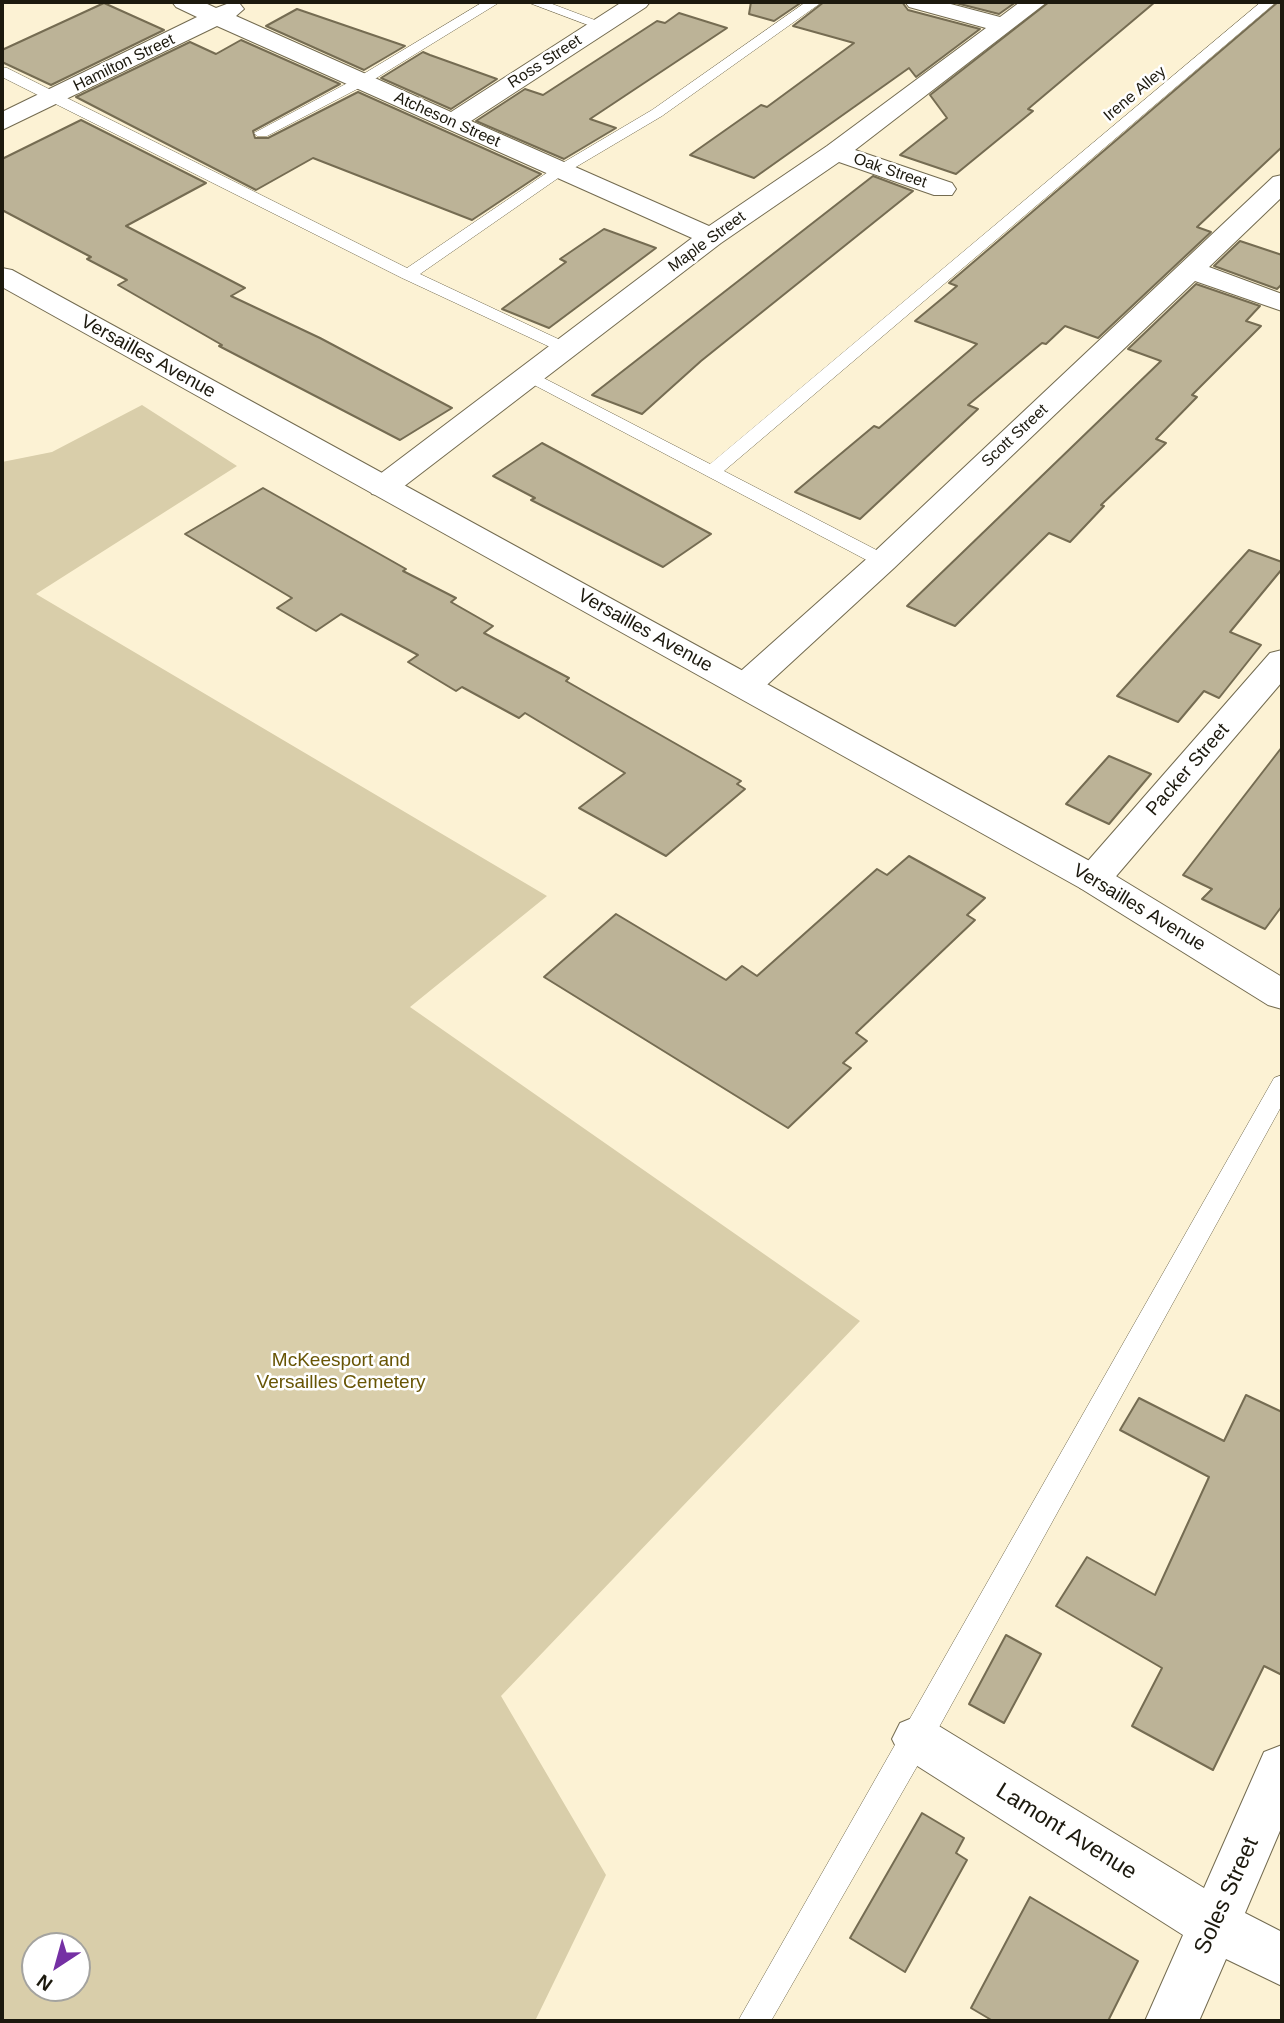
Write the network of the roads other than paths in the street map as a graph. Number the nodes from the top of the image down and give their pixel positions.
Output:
1 (184, 2) edge
2 (244, 2) edge
3 (493, 2) edge
4 (534, 2) edge
5 (638, 2) edge
6 (815, 2) edge
7 (917, 2) edge
8 (1035, 2) edge
9 (1269, 2) edge
10 (219, 16) junction
11 (601, 25) junction
12 (1003, 25) junction
13 (2, 71) edge
14 (360, 82) junction
15 (55, 97) junction
16 (2, 122) edge
17 (452, 122) junction
18 (262, 134) dead end
19 (836, 152) junction
20 (559, 171) junction
21 (1282, 183) edge
22 (943, 190) dead end
23 (711, 237) junction
24 (1190, 270) junction
25 (408, 275) junction
26 (2, 276) edge
27 (1282, 303) edge
28 (565, 349) junction
29 (528, 377) junction
30 (713, 471) junction
31 (383, 487) junction
32 (883, 561) junction
33 (1282, 661) edge
34 (745, 686) junction
35 (1093, 879) junction
36 (1282, 995) edge
37 (1282, 1084) edge
38 (917, 1739) junction
39 (1282, 1769) edge
40 (1215, 1925) junction
41 (1282, 1960) edge
42 (754, 2021) edge
43 (1171, 2021) edge

1 - 10 street, Atcheson Street
2 - 10 street, Hamilton Street
3 - 14 lane
4 - 11 lane
5 - 11 street, Ross Street
6 - 20 lane
7 - 12 street
8 - 12 street, Maple Street
9 - 30 lane, Irene Alley
10 - 14 street, Atcheson Street
10 - 15 street, Hamilton Street
11 - 17 street, Ross Street
12 - 19 street, Maple Street
13 - 15 lane
14 - 17 street, Atcheson Street
14 - 18 lane
15 - 16 street, Hamilton Street
15 - 25 lane
17 - 20 street, Atcheson Street
19 - 22 street, Oak Street
19 - 23 street, Maple Street
20 - 23 street, Atcheson Street
20 - 25 lane
21 - 24 street, Scott Street
23 - 28 street, Maple Street
24 - 27 street
24 - 32 street, Scott Street
25 - 28 lane
26 - 31 street, Versailles Avenue
28 - 29 street, Maple Street
29 - 30 lane
29 - 31 street, Maple Street
30 - 32 lane
31 - 34 street, Versailles Avenue
32 - 34 street, Scott Street
33 - 35 street, Packer Street
34 - 35 street, Versailles Avenue
35 - 36 street, Versailles Avenue
37 - 38 lane
38 - 40 street, Lamont Avenue
38 - 42 lane
39 - 40 street, Soles Street
40 - 41 street, Lamont Avenue
40 - 43 street, Soles Street

